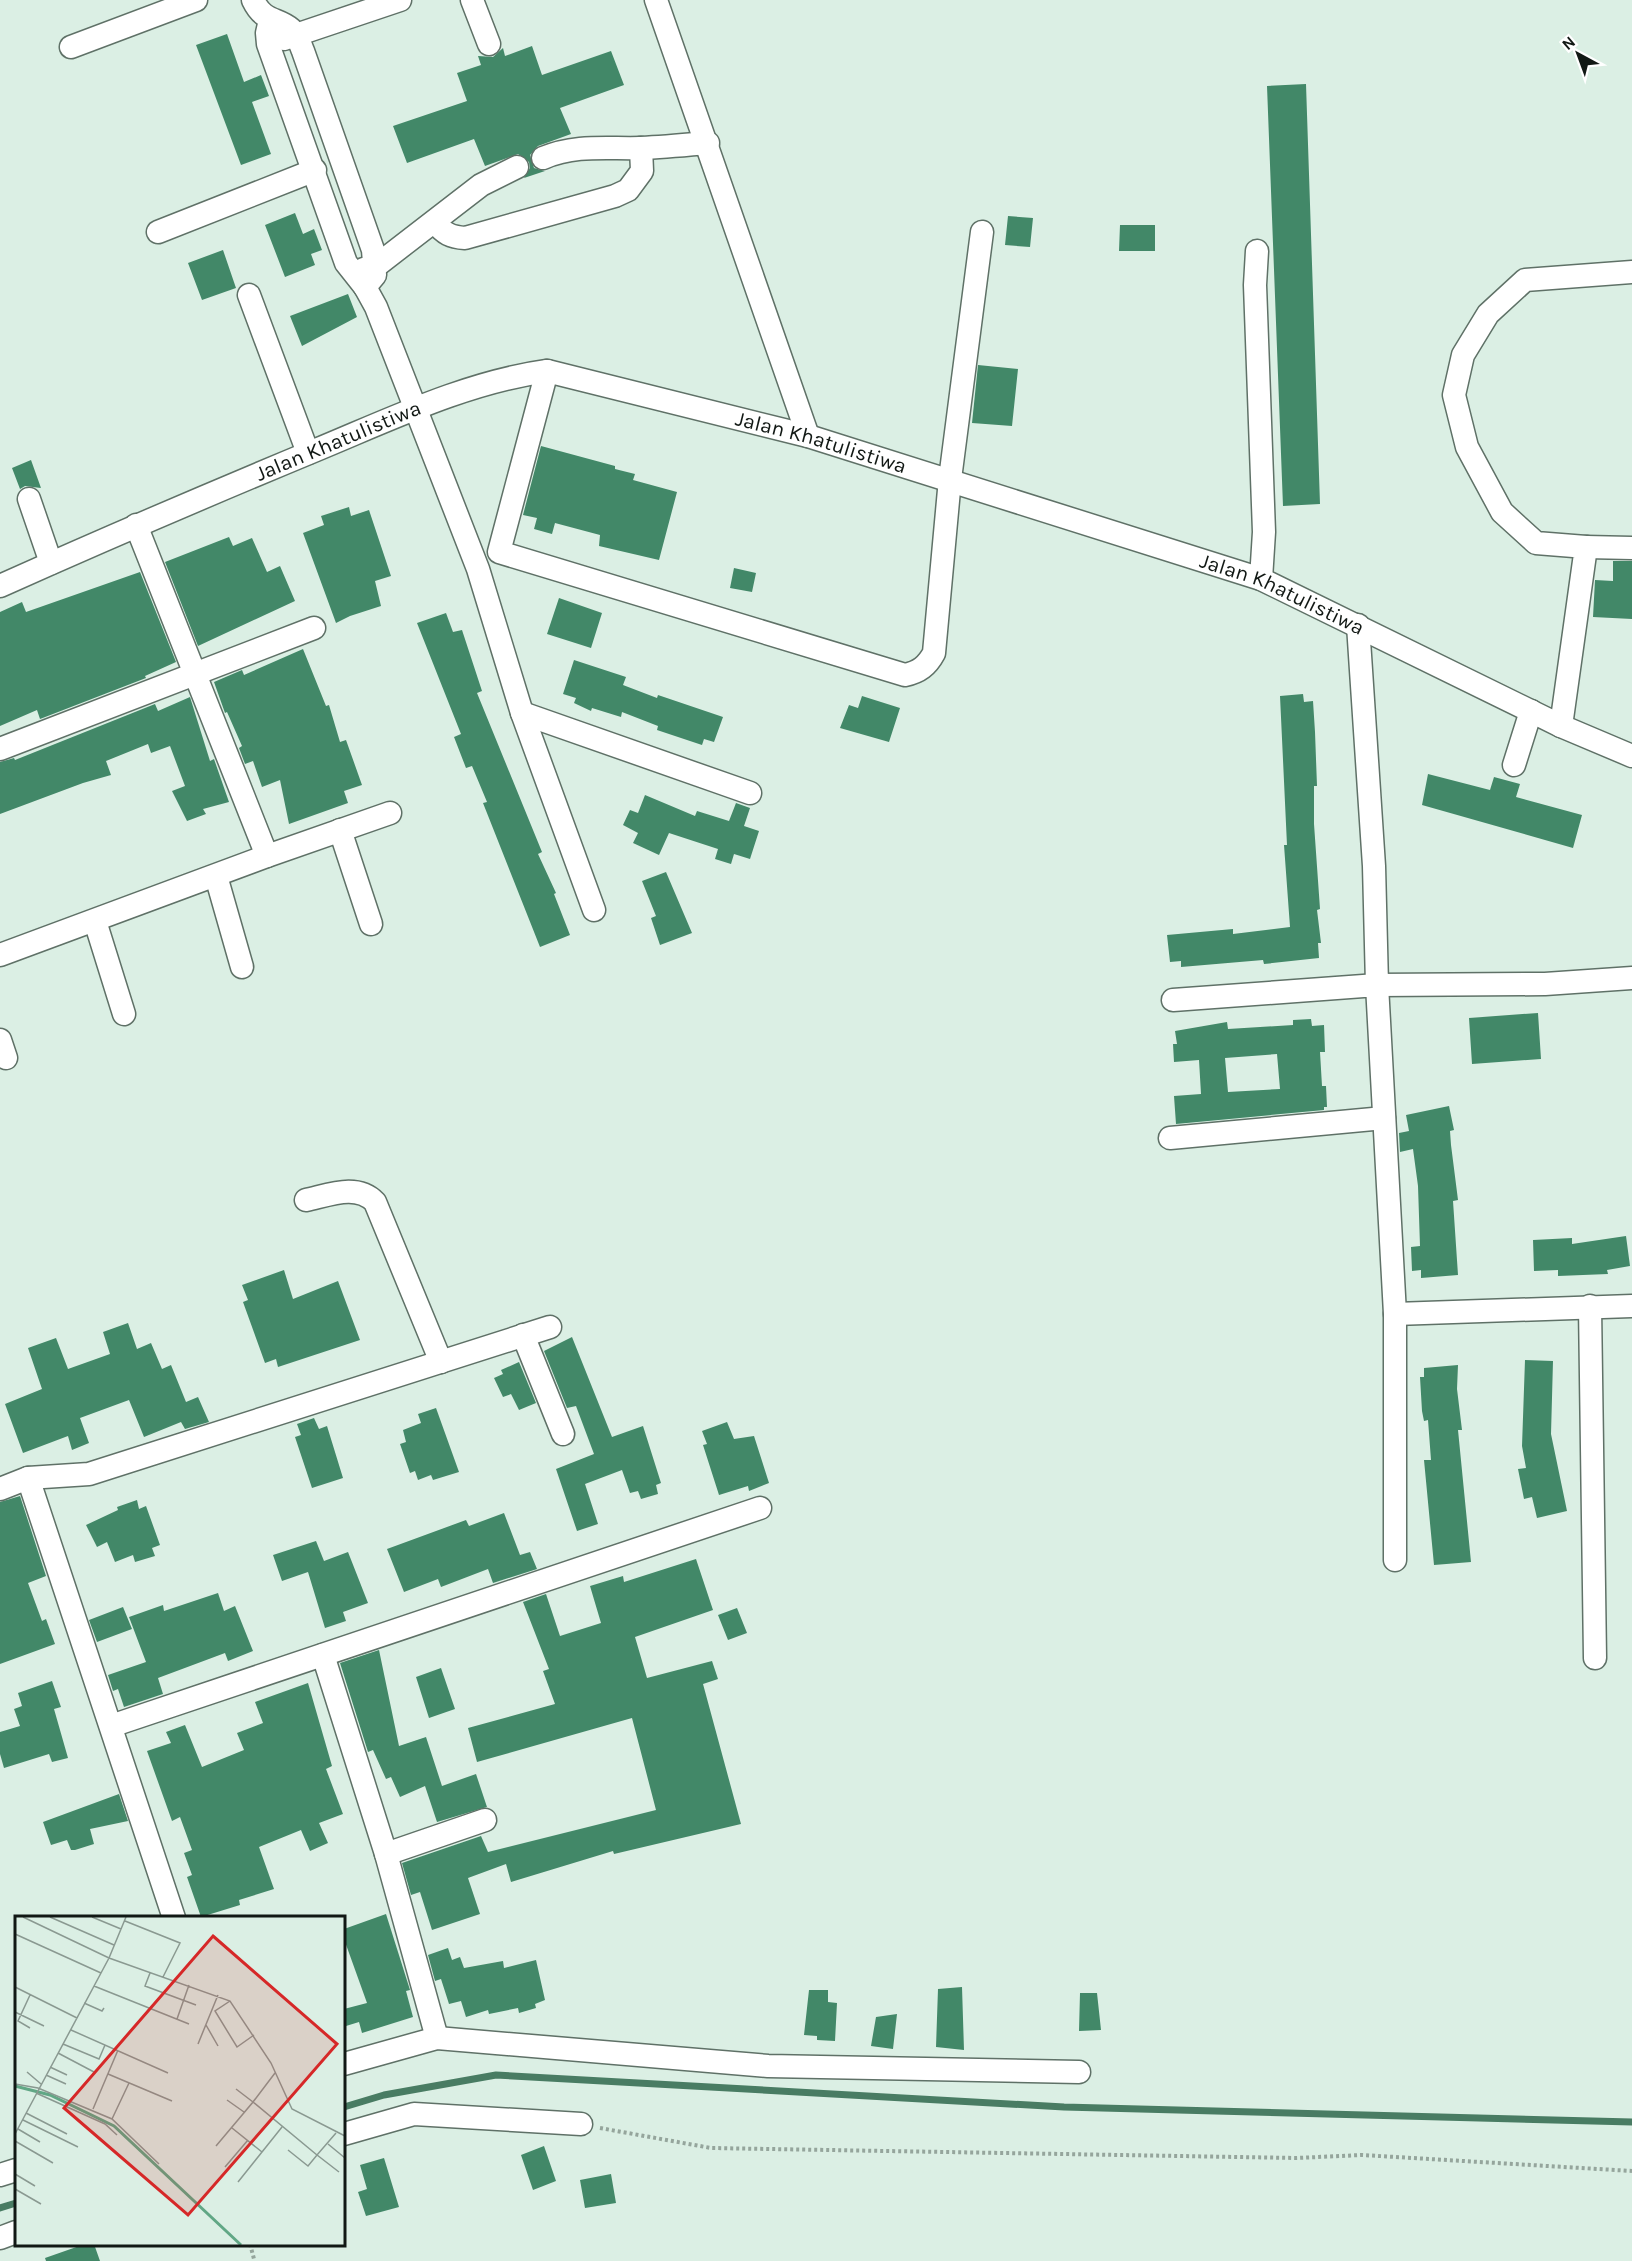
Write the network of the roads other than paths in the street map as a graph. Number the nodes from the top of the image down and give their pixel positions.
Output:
1 (196, 0) edge
2 (253, 0) edge
3 (400, 0) edge
4 (472, 0) edge
5 (656, 0) edge
6 (270, 20) junction
7 (297, 36) junction
8 (268, 44) junction
9 (489, 44) dead end
10 (71, 46) dead end
11 (708, 143) junction
12 (641, 148) junction
13 (543, 158) dead end
14 (517, 167) dead end
15 (315, 170) junction
16 (435, 222) junction
17 (158, 232) dead end
18 (982, 232) dead end
19 (1257, 250) dead end
20 (376, 266) junction
21 (1632, 272) edge
22 (358, 280) junction
23 (249, 295) dead end
24 (548, 371) junction
25 (416, 408) junction
26 (808, 436) junction
27 (308, 453) junction
28 (950, 479) junction
29 (29, 499) dead end
30 (136, 525) junction
31 (1586, 547) junction
32 (1632, 548) edge
33 (499, 552) junction
34 (51, 563) junction
35 (478, 569) junction
36 (1261, 579) junction
37 (0, 586) edge
38 (1358, 625) junction
39 (314, 628) dead end
40 (197, 675) junction
41 (1531, 711) junction
42 (522, 713) junction
43 (1561, 726) junction
44 (0, 750) edge
45 (1632, 756) edge
46 (1514, 765) dead end
47 (750, 793) dead end
48 (390, 813) dead end
49 (340, 830) junction
50 (267, 856) junction
51 (216, 876) junction
52 (594, 910) dead end
53 (95, 921) junction
54 (371, 924) dead end
55 (0, 955) edge
56 (242, 967) dead end
57 (1632, 978) edge
58 (1377, 985) junction
59 (1173, 999) dead end
60 (124, 1014) dead end
61 (1384, 1118) junction
62 (1170, 1138) dead end
63 (306, 1200) dead end
64 (1590, 1306) junction
65 (1632, 1306) edge
66 (1395, 1314) junction
67 (550, 1327) dead end
68 (523, 1335) junction
69 (441, 1362) junction
70 (563, 1434) dead end
71 (28, 1478) junction
72 (0, 1489) edge
73 (760, 1508) dead end
74 (1395, 1560) dead end
75 (323, 1655) junction
76 (1595, 1658) dead end
77 (111, 1726) junction
78 (484, 1820) dead end
79 (386, 1854) junction
80 (174, 1916) edge
81 (437, 2037) junction
82 (345, 2064) edge
83 (1079, 2072) dead end
84 (581, 2124) road end
85 (345, 2134) edge
86 (15, 2170) edge
87 (0, 2175) edge
88 (15, 2232) edge
89 (0, 2238) edge

1 - 10 street
2 - 6 street
3 - 7 street
4 - 9 street
5 - 11 street
6 - 7 street
6 - 8 street
7 - 8 street
7 - 20 street
8 - 15 street
11 - 12 street
11 - 26 street
12 - 13 street
12 - 16 street
14 - 16 street
15 - 17 street
15 - 22 street
16 - 20 street
18 - 28 street
19 - 36 street
20 - 22 street
21 - 31 street
22 - 25 street
23 - 27 street
24 - 25 street, Jalan Khatulistiwa
24 - 26 street, Jalan Khatulistiwa
24 - 33 street
25 - 27 street, Jalan Khatulistiwa
25 - 35 street
26 - 28 street, Jalan Khatulistiwa
27 - 30 street, Jalan Khatulistiwa
28 - 33 street
28 - 36 street, Jalan Khatulistiwa
29 - 34 street
30 - 34 street, Jalan Khatulistiwa
30 - 40 street
31 - 32 street
31 - 43 street
33 - 35 street
34 - 37 street, Jalan Khatulistiwa
35 - 42 street
36 - 38 street, Jalan Khatulistiwa
38 - 41 street, Jalan Khatulistiwa
38 - 58 street
39 - 40 street
40 - 44 street
40 - 50 street
41 - 43 street, Jalan Khatulistiwa
41 - 46 street
42 - 47 street
42 - 52 street
43 - 45 street, Jalan Khatulistiwa
48 - 49 street
49 - 50 street
49 - 54 street
50 - 51 street
51 - 53 street
51 - 56 street
53 - 55 street
53 - 60 street
57 - 58 street
58 - 59 street
58 - 61 street
61 - 62 street
61 - 66 street
63 - 69 street
64 - 65 street
64 - 66 street
64 - 76 street
66 - 74 street
67 - 68 street
68 - 69 street
68 - 70 street
69 - 71 street
71 - 72 street
71 - 77 street
73 - 75 street
75 - 77 street
75 - 79 street
77 - 80 street
78 - 79 street
79 - 81 street
81 - 82 street
81 - 83 street
84 - 85 street
86 - 87 street
88 - 89 street

